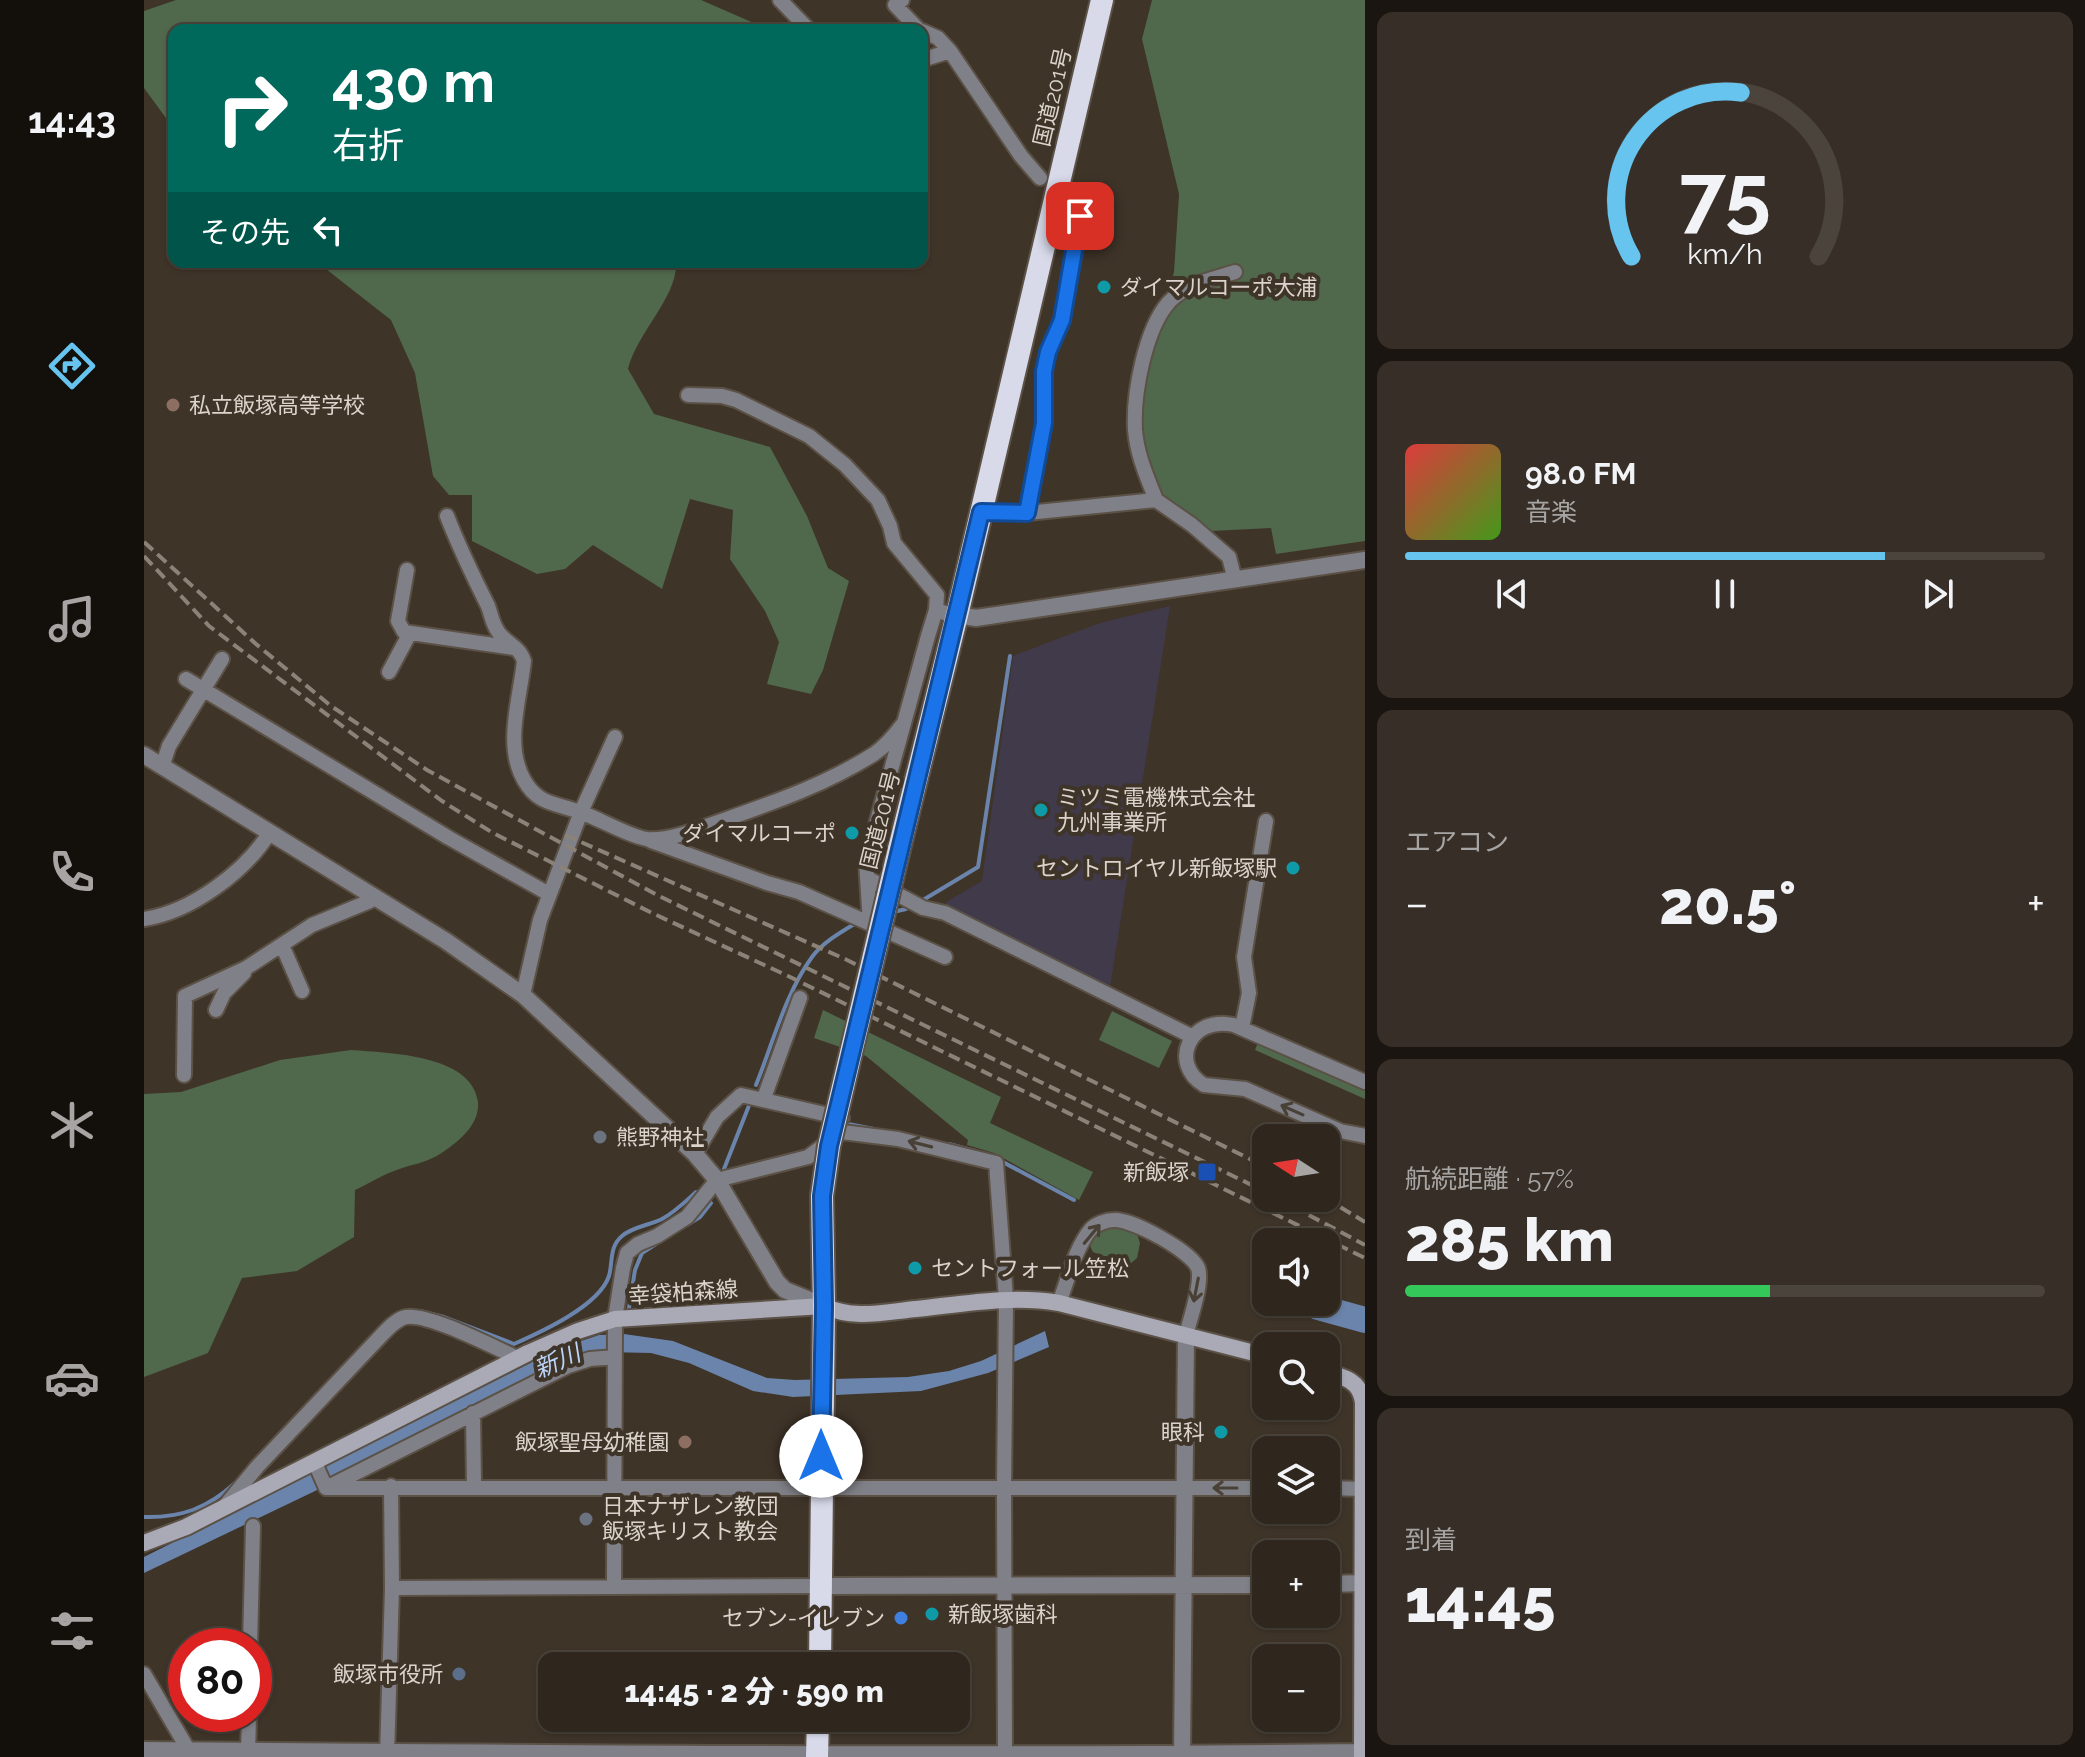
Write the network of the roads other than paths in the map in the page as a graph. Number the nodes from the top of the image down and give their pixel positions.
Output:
1 (780, 0) edge
2 (902, 0) edge
3 (1102, 0) edge
4 (803, 24) edge
5 (913, 24) edge
6 (928, 34) edge
7 (950, 51) junction
8 (928, 58) edge
9 (1040, 178) dead end
10 (1074, 208) dead end
11 (1235, 272) dead end
12 (688, 395) dead end
13 (1156, 500) junction
14 (981, 512) junction
15 (1027, 513) junction
16 (447, 516) dead end
17 (1365, 560) edge
18 (407, 570) dead end
19 (1235, 580) junction
20 (947, 613) junction
21 (410, 633) junction
22 (518, 649) junction
23 (222, 659) dead end
24 (389, 672) dead end
25 (186, 679) dead end
26 (201, 689) junction
27 (903, 724) junction
28 (615, 737) dead end
29 (144, 755) edge
30 (162, 767) junction
31 (581, 812) junction
32 (1266, 821) dead end
33 (270, 832) junction
34 (647, 839) junction
35 (869, 879) junction
36 (549, 894) junction
37 (374, 896) junction
38 (144, 919) edge
39 (870, 924) junction
40 (282, 945) junction
41 (945, 957) dead end
42 (246, 968) junction
43 (302, 991) dead end
44 (523, 995) junction
45 (800, 998) dead end
46 (216, 1010) dead end
47 (1242, 1028) junction
48 (1191, 1036) junction
49 (184, 1075) dead end
50 (1365, 1082) edge
51 (764, 1098) junction
52 (842, 1132) junction
53 (1365, 1136) edge
54 (695, 1154) junction
55 (717, 1180) junction
56 (1006, 1299) junction
57 (1059, 1303) junction
58 (824, 1306) junction
59 (614, 1326) junction
60 (1186, 1335) junction
61 (1252, 1352) edge
62 (615, 1355) junction
63 (518, 1358) junction
64 (1340, 1377) edge
65 (1364, 1402) edge
66 (473, 1413) junction
67 (316, 1466) junction
68 (391, 1486) junction
69 (474, 1486) junction
70 (821, 1486) junction
71 (1004, 1486) junction
72 (614, 1487) junction
73 (1184, 1487) junction
74 (326, 1488) junction
75 (1252, 1488) edge
76 (1340, 1488) edge
77 (1364, 1489) edge
78 (223, 1508) junction
79 (253, 1526) dead end
80 (144, 1543) edge
81 (1004, 1584) junction
82 (1183, 1584) junction
83 (1340, 1584) edge
84 (1364, 1584) edge
85 (1252, 1585) edge
86 (614, 1586) junction
87 (821, 1586) junction
88 (392, 1588) junction
89 (250, 1628) edge
90 (820, 1652) edge
91 (144, 1674) edge
92 (249, 1732) edge
93 (818, 1732) edge
94 (144, 1750) edge
95 (187, 1754) edge
96 (248, 1754) edge
97 (387, 1754) edge
98 (1362, 1754) edge
99 (612, 1756) edge
100 (817, 1756) edge
101 (1005, 1756) edge
102 (1182, 1756) edge

1 - 4 street
2 - 5 street
3 - 14 highway, 国道201号
6 - 7 street
7 - 8 street
7 - 9 street
10 - 15 street
11 - 13 street
12 - 20 street
13 - 15 street
13 - 19 street
14 - 15 street
14 - 20 highway, 国道201号
16 - 22 street
17 - 19 street
18 - 21 street
19 - 20 street
20 - 27 street
20 - 58 highway, 国道201号, bridge
21 - 22 street
21 - 24 street
22 - 31 street
23 - 26 street
25 - 26 street
26 - 30 street
26 - 36 street
27 - 34 street
27 - 35 street
28 - 31 street
29 - 30 street
30 - 33 street
31 - 34 street
31 - 36 street
32 - 47 street
33 - 37 street
33 - 38 street
34 - 39 street
35 - 39 street
35 - 48 street
36 - 44 street
37 - 40 street
37 - 44 street
39 - 41 street
40 - 42 street
40 - 43 street
42 - 46 street
42 - 49 street
44 - 54 street
45 - 51 street
47 - 48 street
47 - 50 street
53 -> 48 street
51 - 52 street
51 - 54 street
52 - 55 street
56 -> 52 street
54 - 55 street
55 - 58 street
55 - 59 street
56 - 57 main road, 幸袋柏森線
56 - 58 main road, 幸袋柏森線
56 - 71 street
57 - 60 main road, 幸袋柏森線
57 -> 60 street
58 - 59 main road, 幸袋柏森線
58 - 70 highway, 国道201号
59 - 62 street
59 - 63 main road, 幸袋柏森線
60 - 61 main road, 幸袋柏森線
60 - 73 street
62 - 66 street
62 - 72 street
63 - 67 main road, 幸袋柏森線
63 - 78 street
64 - 65 main road
65 - 77 main road
66 - 69 street
66 - 74 street
67 - 74 street
67 - 78 main road, 幸袋柏森線
68 - 69 street
68 - 74 street
68 - 88 street
69 - 72 street
70 - 71 street
70 - 72 street
70 - 87 highway, 国道201号
71 - 73 street
71 - 81 street
72 - 86 street
75 -> 73 street
73 - 82 street
76 - 77 street
77 - 84 main road
78 - 80 main road, 幸袋柏森線
79 - 89 street
81 - 82 street
81 - 87 street
81 - 101 street
82 - 85 street
82 - 102 street
83 - 84 street
84 - 98 main road
86 - 87 street
86 - 88 street
87 - 90 highway, 国道201号
88 - 97 street
91 - 95 street
92 - 96 street
93 - 100 highway
94 - 95 street
95 - 96 street
96 - 97 street
97 - 99 street
98 - 102 street
99 - 100 street
100 - 101 street
101 - 102 street

